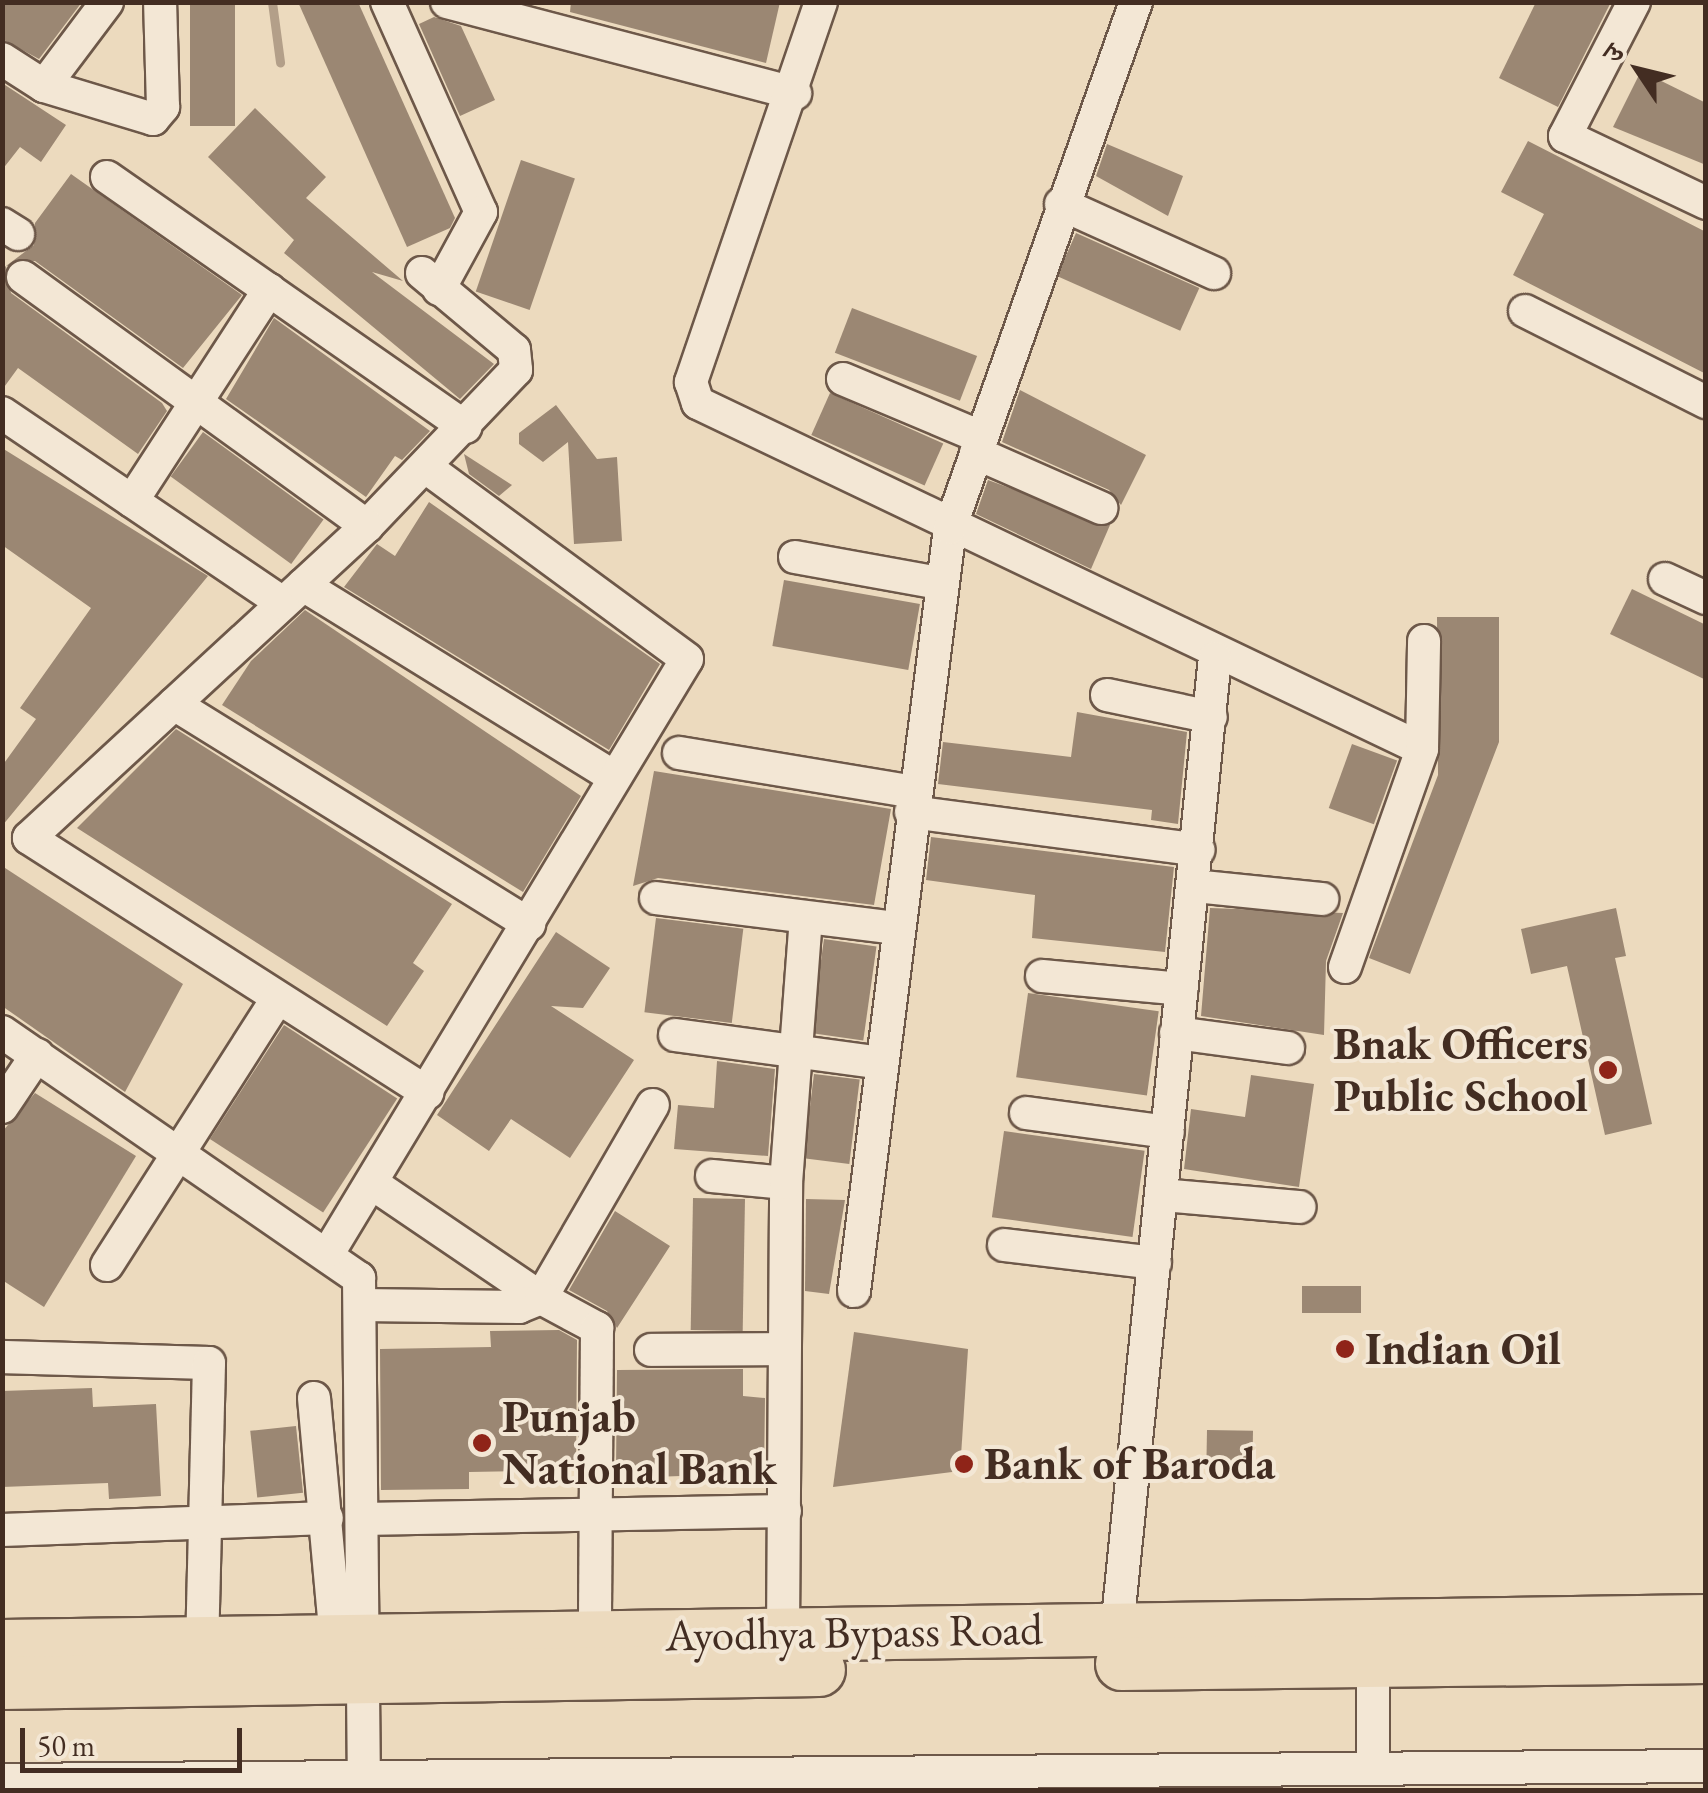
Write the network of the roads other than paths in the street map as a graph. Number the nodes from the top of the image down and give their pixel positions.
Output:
1 (107, 2) edge
2 (160, 2) edge
3 (387, 2) edge
4 (448, 2) edge
5 (821, 2) edge
6 (1136, 2) edge
7 (1634, 2) edge
8 (2, 58) edge
9 (44, 86) junction
10 (794, 93) junction
11 (106, 177) dead end
12 (1706, 203) edge
13 (1061, 204) junction
14 (1214, 274) dead end
15 (23, 277) dead end
16 (269, 290) junction
17 (1525, 311) dead end
18 (843, 378) dead end
19 (1706, 402) edge
20 (196, 404) junction
21 (2, 414) edge
22 (465, 427) junction
23 (978, 445) junction
24 (426, 466) junction
25 (132, 501) junction
26 (1101, 508) dead end
27 (367, 526) junction
28 (950, 528) junction
29 (795, 557) dead end
30 (1664, 578) dead end
31 (939, 583) junction
32 (293, 594) junction
33 (1706, 598) edge
34 (1424, 640) dead end
35 (1215, 658) junction
36 (1106, 696) dead end
37 (174, 704) junction
38 (1211, 716) junction
39 (1422, 750) junction
40 (679, 753) dead end
41 (611, 776) junction
42 (912, 802) junction
43 (1198, 850) junction
44 (1194, 886) junction
45 (656, 898) dead end
46 (1322, 899) dead end
47 (806, 918) junction
48 (529, 924) junction
49 (897, 928) junction
50 (1344, 967) dead end
51 (1042, 976) dead end
52 (1180, 989) junction
53 (277, 999) junction
54 (2, 1032) edge
55 (1176, 1033) junction
56 (675, 1035) dead end
57 (1288, 1048) dead end
58 (796, 1050) junction
59 (37, 1055) junction
60 (881, 1064) junction
61 (427, 1093) junction
62 (653, 1104) dead end
63 (2, 1107) edge
64 (1026, 1113) dead end
65 (1168, 1132) junction
66 (180, 1150) junction
67 (712, 1176) dead end
68 (786, 1183) junction
69 (373, 1184) junction
70 (1162, 1195) junction
71 (1299, 1207) dead end
72 (1004, 1246) dead end
73 (330, 1250) junction
74 (1155, 1263) junction
75 (107, 1265) dead end
76 (854, 1291) dead end
77 (542, 1298) junction
78 (361, 1306) junction
79 (783, 1349) junction
80 (652, 1350) dead end
81 (2, 1357) edge
82 (314, 1398) dead end
83 (598, 1510) junction
84 (785, 1512) junction
85 (326, 1518) junction
86 (362, 1519) junction
87 (208, 1524) junction
88 (2, 1530) edge
89 (1706, 1621) edge
90 (1117, 1629) junction
91 (594, 1634) junction
92 (783, 1634) junction
93 (202, 1641) junction
94 (1431, 1641) junction
95 (2, 1646) edge
96 (355, 1652) junction
97 (1706, 1657) edge
98 (1373, 1660) junction
99 (2, 1683) edge
100 (1706, 1766) edge
101 (1373, 1769) junction
102 (2, 1780) edge
103 (1197, 1780) edge
104 (1049, 1781) edge
105 (367, 1784) edge

1 - 9 street
2 - 9 street
3 - 22 street
4 - 10 street
5 - 10 street
6 - 13 street
7 - 12 street
8 - 9 street
10 - 28 street
11 - 16 street
13 - 14 street
13 - 23 street
15 - 20 street
16 - 20 street
16 - 22 street
17 - 19 street
18 - 23 street
20 - 25 street
20 - 27 street
21 - 25 street
22 - 24 street
23 - 26 street
23 - 28 street
24 - 27 street
24 - 41 street
25 - 32 street
27 - 32 street
28 - 31 street
28 - 35 street
29 - 31 street
30 - 33 street
31 - 42 street
32 - 37 street
32 - 41 street
34 - 39 street
35 - 38 street
35 - 39 street
36 - 38 street
37 - 48 street
37 - 53 street
38 - 43 street
39 - 50 street
40 - 42 street
41 - 48 street
42 - 43 street
42 - 49 street
43 - 44 street
44 - 46 street
44 - 52 street
45 - 47 street
47 - 49 street
47 - 58 street
48 - 61 street
49 - 60 street
51 - 52 street
52 - 55 street
53 - 61 street
53 - 66 street
54 - 59 street
55 - 57 street
55 - 65 street
56 - 58 street
58 - 60 street
58 - 68 street
59 - 63 street
59 - 66 street
60 - 76 street
61 - 69 street
62 - 77 street
64 - 65 street
65 - 70 street
66 - 73 street
66 - 75 street
67 - 68 street
68 - 79 street
69 - 73 street
69 - 77 street
70 - 71 street
70 - 74 street
72 - 74 street
73 - 78 street
74 - 90 street
77 - 78 street
77 - 83 street
78 - 86 street
79 - 80 street
79 - 84 street
81 - 87 street
82 - 85 street
83 - 84 street
83 - 86 street
83 - 91 street
84 - 92 street
85 - 87 street
85 - 96 street
86 - 96 street
87 - 88 street
87 - 93 street
89 - 94 main road, Ayodhya Bypass Road
90 - 92 main road, Ayodhya Bypass Road
90 - 94 main road, Ayodhya Bypass Road
91 - 92 main road, Ayodhya Bypass Road
91 - 96 main road, Ayodhya Bypass Road
93 - 95 main road, Ayodhya Bypass Road
93 - 96 main road, Ayodhya Bypass Road
94 - 97 main road, Ayodhya Bypass Road
94 - 98 main road, Ayodhya Bypass Road
96 - 98 main road, Ayodhya Bypass Road
96 - 99 main road, Ayodhya Bypass Road
96 - 105 street
98 - 101 street
100 - 101 street
101 - 103 street
102 - 105 street
103 - 104 street
104 - 105 street

